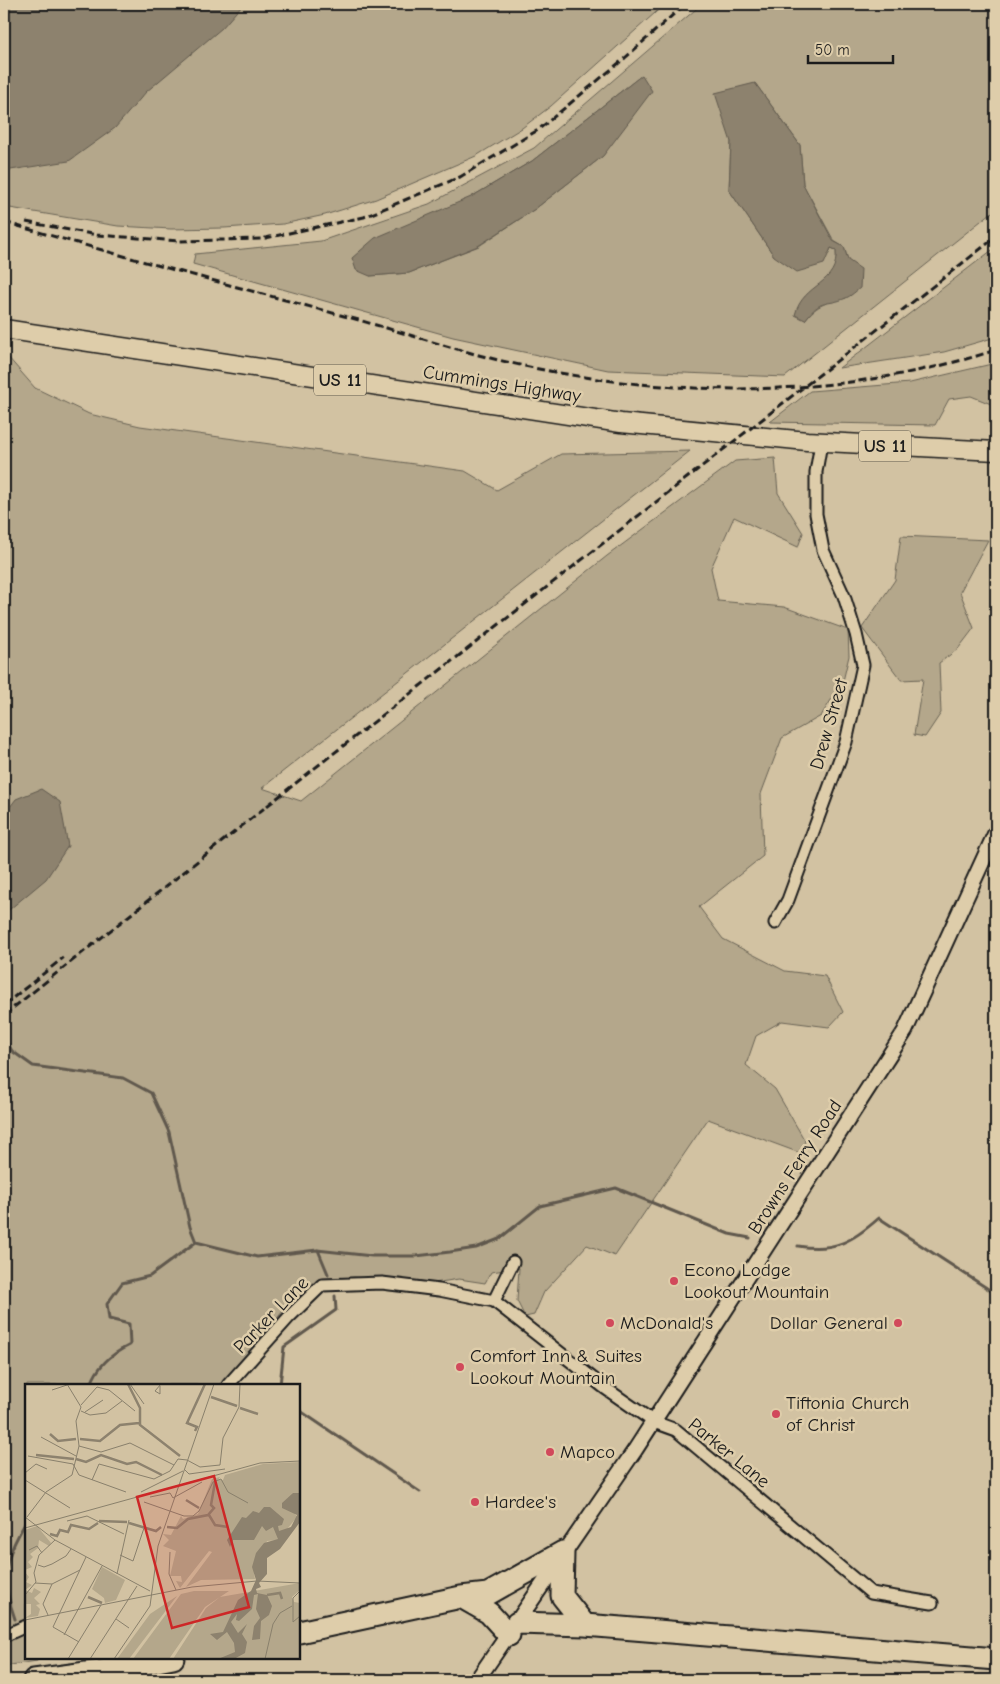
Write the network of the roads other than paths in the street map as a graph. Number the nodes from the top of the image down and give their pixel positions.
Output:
1 (4, 329) edge
2 (821, 442) junction
3 (996, 451) edge
4 (996, 832) edge
5 (775, 922) dead end
6 (513, 1262) dead end
7 (494, 1301) junction
8 (229, 1384) edge
9 (654, 1422) junction
10 (563, 1552) junction
11 (461, 1597) junction
12 (932, 1603) dead end
13 (585, 1625) junction
14 (25, 1626) edge
15 (513, 1629) junction
16 (300, 1632) edge
17 (4, 1636) edge
18 (168, 1659) edge
19 (996, 1659) edge
20 (34, 1680) edge
21 (478, 1680) edge

1 - 2 main road, Cummings Highway / US 11
2 - 3 main road, Cummings Highway / US 11
2 - 5 street, Drew Street
4 - 9 street, Browns Ferry Road
6 - 7 street
7 - 8 street, Parker Lane
7 - 9 street, Parker Lane
9 - 10 street, Browns Ferry Road
9 - 12 street, Parker Lane
10 - 11 highway
10 - 13 highway
10 - 15 street, Browns Ferry Road
11 - 15 highway
11 - 16 highway
13 - 15 highway
13 - 19 highway
14 - 17 street
15 - 21 street, Browns Ferry Road
18 - 20 highway

